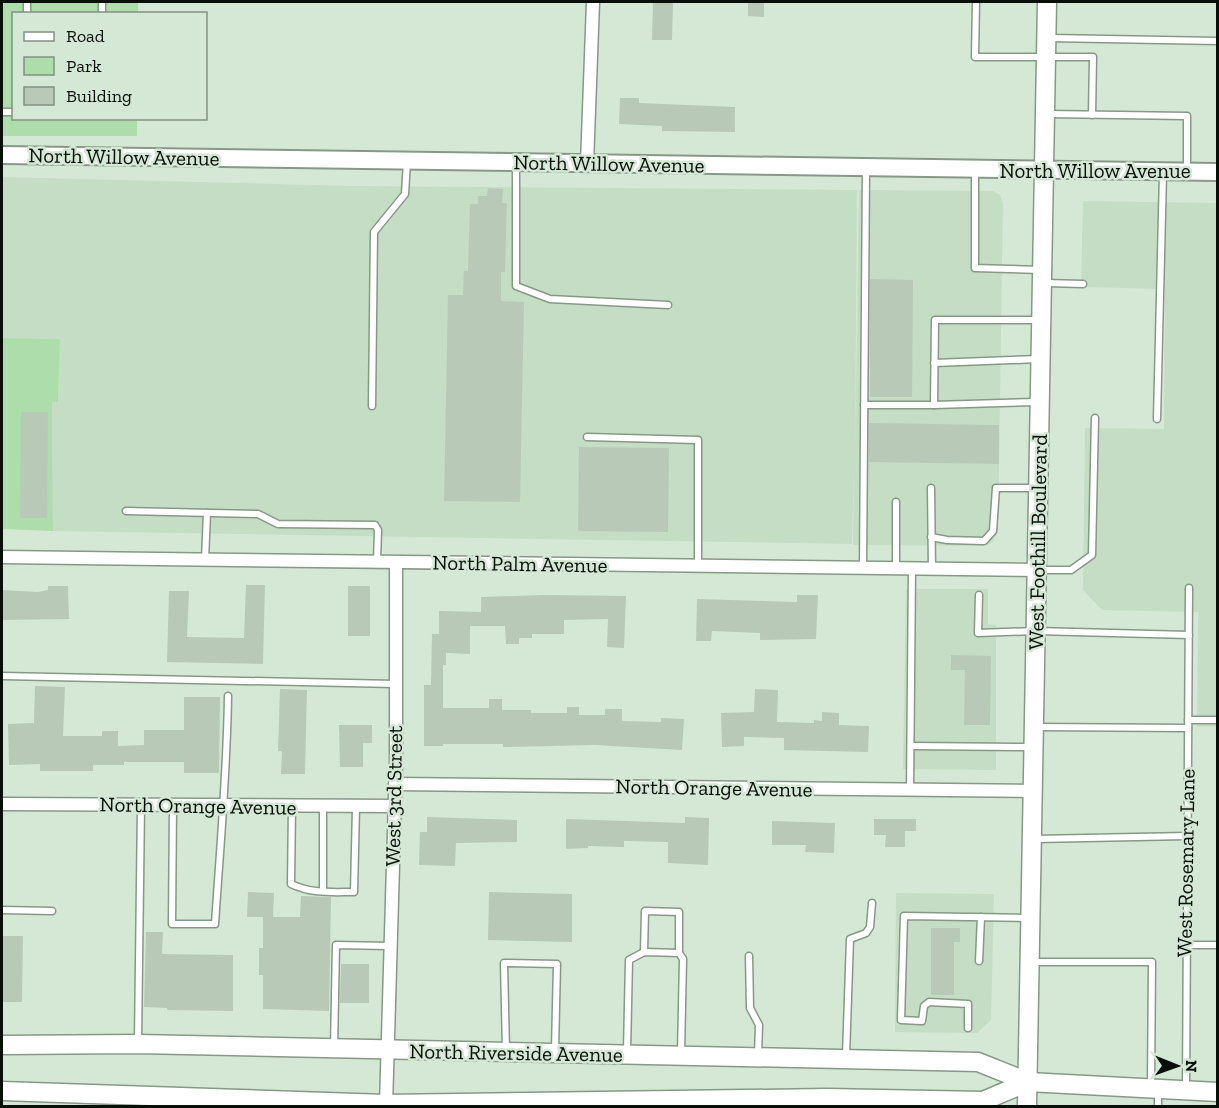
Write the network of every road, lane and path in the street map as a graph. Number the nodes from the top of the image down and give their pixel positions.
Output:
1 (593, 2) edge
2 (976, 2) edge
3 (1047, 2) edge
4 (1046, 38) junction
5 (1218, 41) edge
6 (1046, 57) junction
7 (1045, 114) junction
8 (1092, 115) junction
9 (2, 155) edge
10 (407, 161) junction
11 (516, 163) junction
12 (587, 164) junction
13 (866, 168) junction
14 (975, 170) junction
15 (1044, 171) junction
16 (1163, 171) junction
17 (1187, 172) junction
18 (1218, 172) edge
19 (1042, 277) junction
20 (1083, 284) dead end
21 (668, 305) dead end
22 (1042, 320) junction
23 (1041, 359) junction
24 (934, 363) junction
25 (1040, 402) junction
26 (864, 405) junction
27 (934, 405) junction
28 (372, 406) dead end
29 (1095, 418) dead end
30 (1157, 419) dead end
31 (587, 437) dead end
32 (931, 488) dead end
33 (1039, 488) junction
34 (896, 502) dead end
35 (126, 512) dead end
36 (207, 513) junction
37 (931, 537) junction
38 (2, 557) edge
39 (205, 560) junction
40 (377, 563) junction
41 (396, 563) junction
42 (698, 566) junction
43 (863, 568) junction
44 (896, 568) junction
45 (912, 568) junction
46 (932, 568) junction
47 (1038, 570) junction
48 (1189, 588) dead end
49 (979, 595) dead end
50 (1036, 631) junction
51 (1189, 635) junction
52 (2, 676) edge
53 (396, 684) junction
54 (228, 696) dead end
55 (1188, 720) junction
56 (1218, 720) edge
57 (1034, 727) junction
58 (1188, 728) junction
59 (911, 746) junction
60 (1034, 747) junction
61 (395, 784) junction
62 (910, 791) junction
63 (1033, 791) junction
64 (2, 804) edge
65 (141, 805) junction
66 (173, 805) junction
67 (222, 806) junction
68 (395, 806) junction
69 (292, 807) junction
70 (323, 807) junction
71 (356, 807) junction
72 (1187, 836) junction
73 (1032, 839) junction
74 (323, 891) junction
75 (872, 903) dead end
76 (2, 910) edge
77 (52, 911) dead end
78 (981, 917) junction
79 (1031, 919) junction
80 (1185, 945) junction
81 (1218, 945) edge
82 (389, 946) junction
83 (644, 951) junction
84 (679, 952) junction
85 (749, 956) dead end
86 (979, 961) dead end
87 (1030, 962) junction
88 (968, 1028) dead end
89 (138, 1044) junction
90 (2, 1045) edge
91 (334, 1049) junction
92 (386, 1051) junction
93 (506, 1053) junction
94 (555, 1054) junction
95 (627, 1055) junction
96 (680, 1056) junction
97 (758, 1058) junction
98 (846, 1060) junction
99 (1028, 1082) junction
100 (2, 1091) edge
101 (1186, 1092) junction
102 (1218, 1092) edge
103 (1155, 1095) edge
104 (770, 1102) edge
105 (386, 1105) edge
106 (1027, 1107) edge

1 - 12 street
2 - 6 lane
3 - 4 main road, West Foothill Boulevard
4 - 5 lane
4 - 6 main road, West Foothill Boulevard
6 - 7 main road, West Foothill Boulevard
6 - 8 lane
7 - 8 lane
7 - 15 main road, West Foothill Boulevard
8 - 17 lane
9 - 10 street, North Willow Avenue
10 - 11 street, North Willow Avenue
10 - 28 lane
11 - 12 street, North Willow Avenue
11 - 21 lane
12 - 13 street, North Willow Avenue
13 - 14 street, North Willow Avenue
13 - 26 lane
14 - 15 street, North Willow Avenue
14 - 19 lane
15 - 16 street, North Willow Avenue
15 - 19 main road, West Foothill Boulevard
16 - 17 street, North Willow Avenue
16 - 30 lane
17 - 18 street, North Willow Avenue
19 - 20 lane
19 - 22 main road, West Foothill Boulevard
22 - 23 main road, West Foothill Boulevard
22 - 24 lane
23 - 24 lane
23 - 25 main road, West Foothill Boulevard
24 - 27 lane
25 - 27 lane
25 - 33 main road, West Foothill Boulevard
26 - 27 lane
26 - 43 lane
29 - 47 lane
31 - 42 lane
32 - 37 lane
33 - 37 lane
33 - 47 main road, West Foothill Boulevard
34 - 44 lane
35 - 36 lane
36 - 39 lane
36 - 40 lane
37 - 46 lane
38 - 39 street, North Palm Avenue
39 - 40 street, North Palm Avenue
40 - 41 street, North Palm Avenue
41 - 42 street, North Palm Avenue
41 - 53 street, West 3rd Street
42 - 43 street, North Palm Avenue
43 - 44 street, North Palm Avenue
44 - 45 street, North Palm Avenue
45 - 46 street, North Palm Avenue
45 - 59 lane
46 - 47 street, North Palm Avenue
47 - 50 main road, West Foothill Boulevard
48 - 51 lane, West Rosemary Lane
49 - 50 lane
50 - 51 lane
50 - 57 main road, West Foothill Boulevard
51 - 55 lane, West Rosemary Lane
52 - 53 lane
53 - 61 street, West 3rd Street
54 - 67 lane
55 - 56 lane
55 - 58 lane, West Rosemary Lane
57 - 58 lane
57 - 60 main road, West Foothill Boulevard
58 - 72 lane, West Rosemary Lane
59 - 60 lane
59 - 62 lane
60 - 63 main road, West Foothill Boulevard
61 - 62 street, North Orange Avenue
61 - 68 street, West 3rd Street
62 - 63 street, North Orange Avenue
63 - 73 main road, West Foothill Boulevard
64 - 65 street, North Orange Avenue
65 - 66 street, North Orange Avenue
65 - 89 lane
66 - 67 street, North Orange Avenue
66 - 67 lane
67 - 69 street, North Orange Avenue
68 - 71 street, North Orange Avenue
68 - 82 street, West 3rd Street
69 - 70 street, North Orange Avenue
69 - 74 lane
70 - 71 street, North Orange Avenue
70 - 74 lane
71 - 74 lane
72 - 73 lane
72 - 80 lane, West Rosemary Lane
73 - 79 main road, West Foothill Boulevard
75 - 98 lane
76 - 77 lane
78 - 79 lane
78 - 86 lane
78 - 88 lane
79 - 87 main road, West Foothill Boulevard
80 - 81 lane
80 - 101 lane, West Rosemary Lane
82 - 91 lane
82 - 92 street, West 3rd Street
83 - 84 lane
83 - 84 lane
83 - 95 lane
84 - 96 lane
85 - 97 lane
87 - 99 main road, West Foothill Boulevard
87 - 103 lane
89 - 90 main road, North Riverside Avenue
89 - 91 main road, North Riverside Avenue
91 - 92 main road, North Riverside Avenue
92 - 93 main road, North Riverside Avenue
92 - 105 street, West 3rd Street
93 - 94 main road, North Riverside Avenue
93 - 94 lane
94 - 95 main road, North Riverside Avenue
95 - 96 main road, North Riverside Avenue
96 - 97 main road, North Riverside Avenue
97 - 98 main road, North Riverside Avenue
98 - 99 main road, North Riverside Avenue
99 - 103 main road, North Riverside Avenue
99 - 104 main road, North Riverside Avenue
99 - 106 main road, West Foothill Boulevard
100 - 105 main road, North Riverside Avenue
101 - 102 main road, North Riverside Avenue
101 - 103 main road, North Riverside Avenue
104 - 105 main road, North Riverside Avenue

